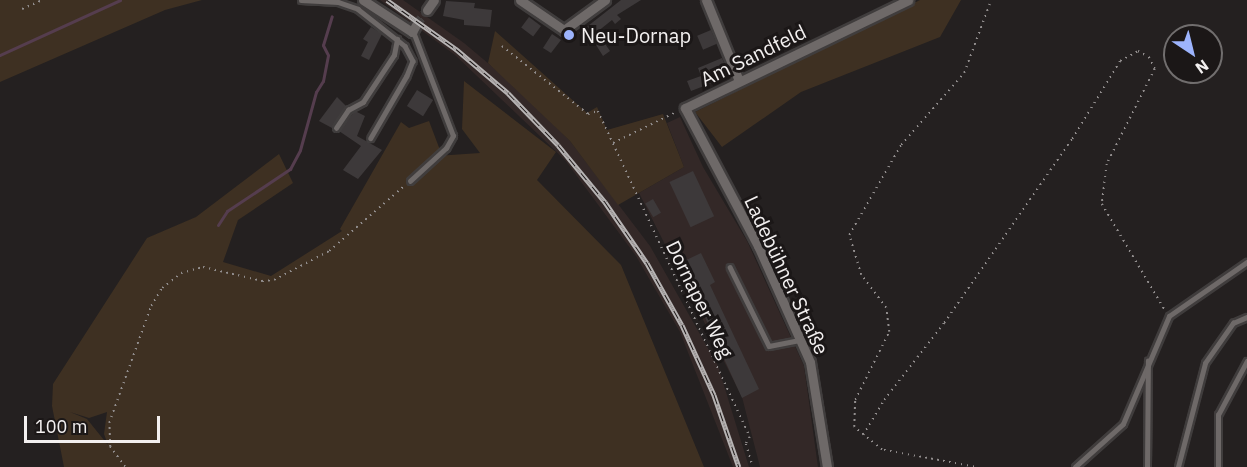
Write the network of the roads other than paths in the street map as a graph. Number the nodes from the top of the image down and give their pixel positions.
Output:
1 (301, 0) edge
2 (434, 0) edge
3 (520, 0) edge
4 (605, 0) edge
5 (706, 0) edge
6 (908, 0) edge
7 (361, 3) edge
8 (427, 10) tunnel mouth
9 (414, 28) joint
10 (397, 39) junction
11 (739, 81) junction
12 (685, 108) joint
13 (336, 128) dead end
14 (370, 138) dead end
15 (410, 181) road end
16 (1247, 262) edge
17 (730, 267) dead end
18 (1247, 317) edge
19 (800, 340) junction
20 (1148, 358) junction
21 (1247, 361) edge
22 (827, 467) edge
23 (1075, 467) edge
24 (1147, 467) edge
25 (1178, 467) edge
26 (1218, 467) edge

1 - 7 lane
2 - 8 street
3 - 4 street
5 - 11 street
6 - 11 street, Am Sandfeld
7 - 9 street
7 - 10 lane
9 - 15 lane
10 - 13 lane
10 - 14 lane
11 - 12 street, Am Sandfeld
12 - 19 street, Ladebühner Straße
16 - 20 lane
17 - 19 lane
18 - 25 lane
19 - 22 street, Ladebühner Straße
20 - 23 lane
20 - 24 lane
21 - 26 lane

